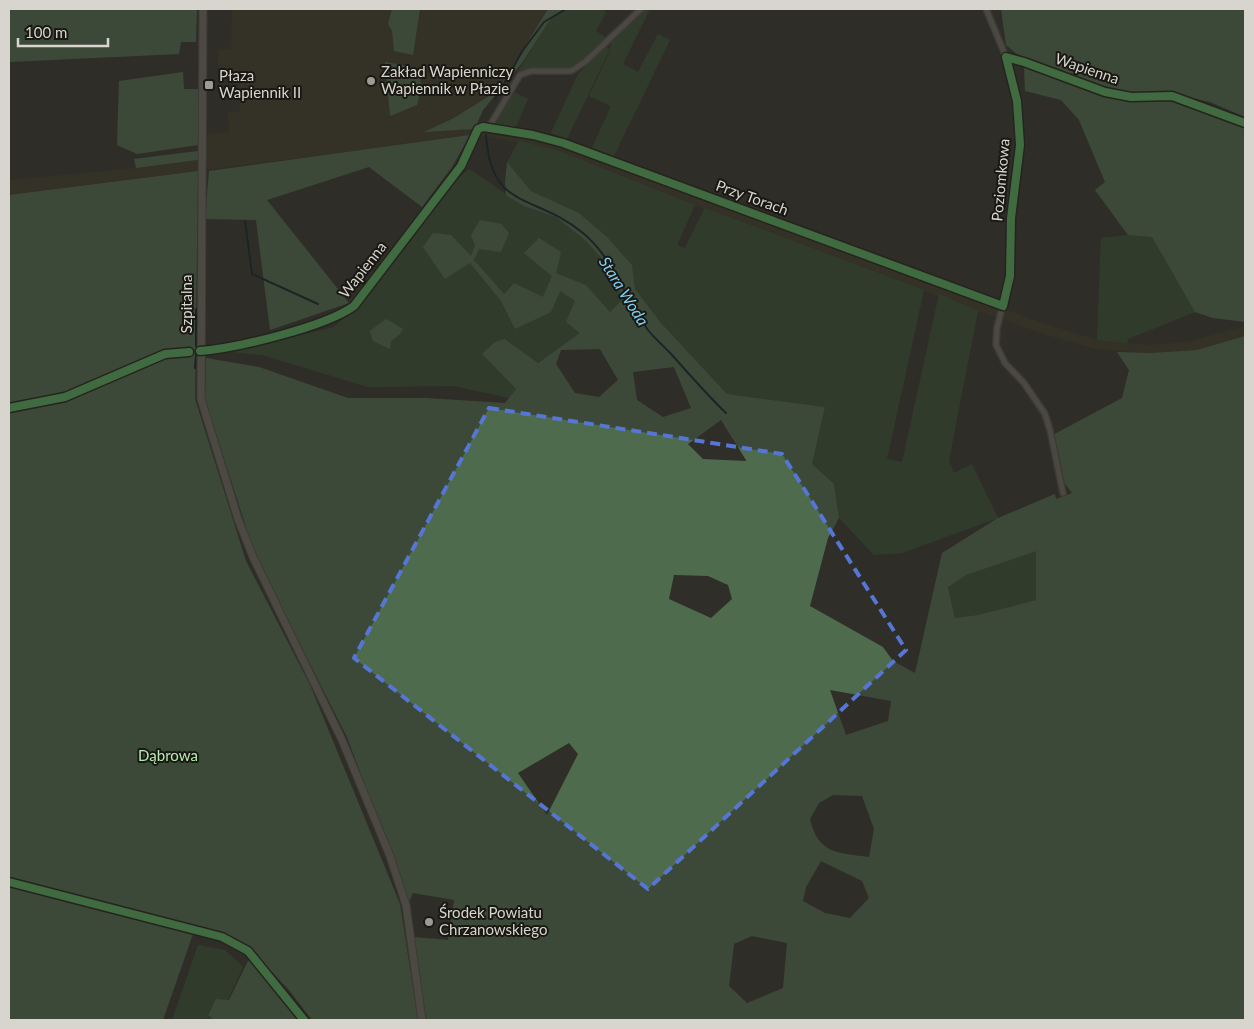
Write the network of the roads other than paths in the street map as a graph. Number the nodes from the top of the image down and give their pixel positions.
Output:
1 (203, 9) edge
2 (641, 9) edge
3 (986, 9) edge
4 (1006, 57) junction
5 (1245, 122) edge
6 (489, 127) junction
7 (1003, 306) junction
8 (200, 351) junction
9 (1063, 493) dead end
10 (9, 882) edge
11 (304, 1020) edge
12 (422, 1020) edge

1 - 8 main road, Szpitalna
2 - 6 street, Wapienna
3 - 4 street
4 - 5 street, Wapienna
4 - 7 street, Poziomkowa
6 - 7 street, Przy Torach
6 - 8 street, Wapienna
7 - 9 street, Poziomkowa
8 - 12 main road, Szpitalna
10 - 11 main road

